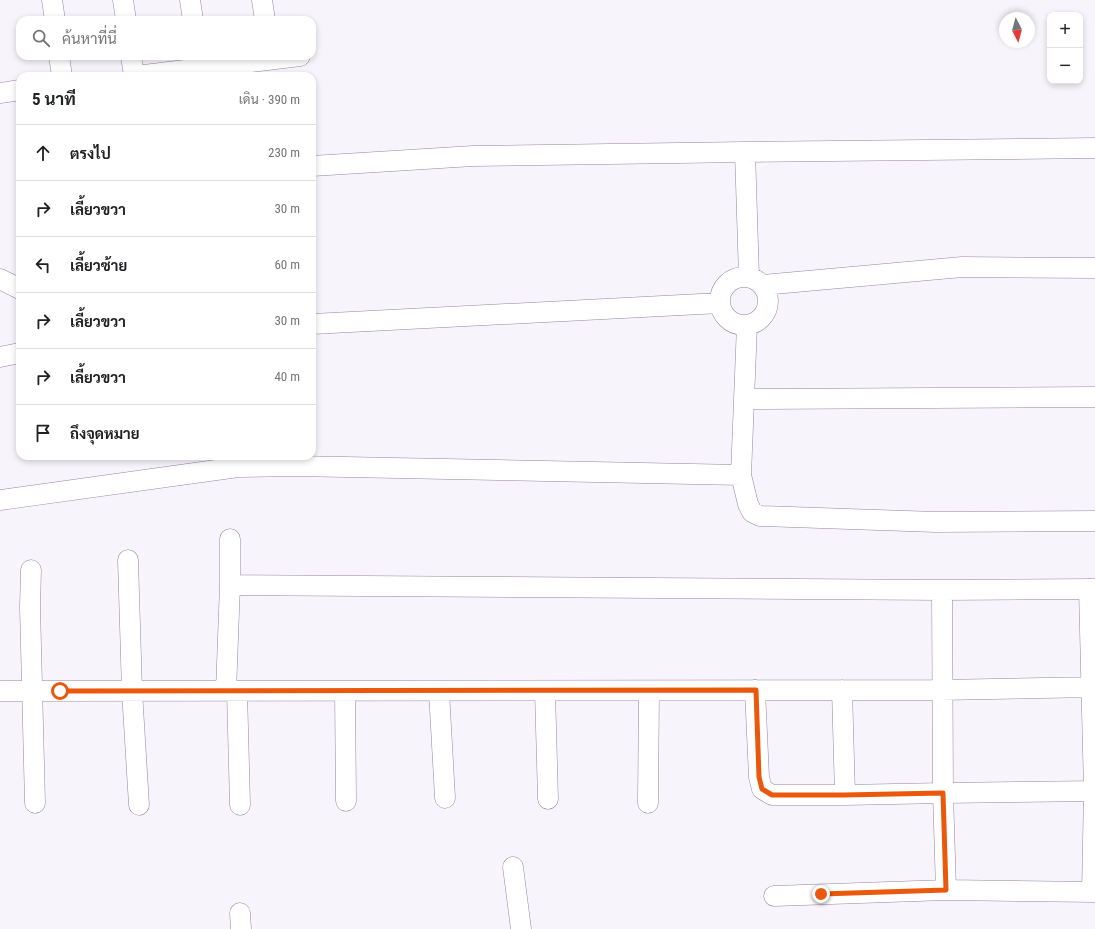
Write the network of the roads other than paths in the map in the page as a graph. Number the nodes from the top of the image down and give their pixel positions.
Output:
1 (52, 0) edge
2 (123, 0) edge
3 (190, 0) edge
4 (262, 0) edge
5 (54, 16) edge
6 (125, 16) edge
7 (192, 16) edge
8 (264, 16) edge
9 (60, 60) edge
10 (132, 60) edge
11 (235, 60) edge
12 (199, 62) edge
13 (61, 72) edge
14 (134, 72) edge
15 (153, 72) edge
16 (16, 91) edge
17 (0, 93) edge
18 (1095, 148) edge
19 (745, 152) junction
20 (316, 166) edge
21 (1095, 268) edge
22 (0, 279) edge
23 (756, 281) junction
24 (16, 287) edge
25 (720, 303) junction
26 (316, 324) edge
27 (747, 325) junction
28 (16, 354) edge
29 (0, 357) edge
30 (1095, 397) edge
31 (744, 399) junction
32 (741, 475) junction
33 (0, 500) edge
34 (1095, 522) edge
35 (230, 539) dead end
36 (128, 560) dead end
37 (31, 570) dead end
38 (230, 585) junction
39 (1092, 589) edge
40 (942, 590) junction
41 (1093, 688) edge
42 (0, 690) edge
43 (649, 690) junction
44 (756, 690) junction
45 (842, 690) junction
46 (941, 690) junction
47 (32, 691) junction
48 (132, 691) junction
49 (231, 691) junction
50 (345, 691) junction
51 (439, 691) junction
52 (545, 691) junction
53 (1094, 791) edge
54 (943, 793) junction
55 (844, 795) junction
56 (445, 798) dead end
57 (548, 799) dead end
58 (346, 800) dead end
59 (35, 803) dead end
60 (648, 803) dead end
61 (139, 805) dead end
62 (240, 805) dead end
63 (513, 867) dead end
64 (946, 890) junction
65 (1093, 892) edge
66 (774, 896) dead end
67 (521, 929) edge

1 - 5 street
2 - 6 street
3 - 7 street
4 - 8 street
9 - 13 street
10 - 14 street
11 - 12 street
12 - 15 street
16 - 17 street
18 - 19 street
19 - 20 street
19 - 23 street
21 - 23 street
22 - 24 street
23 - 25 street
23 - 27 street
25 - 26 street
25 - 27 street
27 - 31 street
28 - 29 street
30 - 31 street
31 - 32 street
32 - 33 street
32 - 34 street
35 - 38 street
36 - 48 street
37 - 47 street
38 - 40 street
38 - 49 street
39 - 40 street
39 - 41 street
40 - 46 street
41 - 46 street
41 - 53 street
42 - 47 street
43 - 44 street
43 - 52 street
43 - 60 street
44 - 45 street
44 - 55 street
45 - 46 street
45 - 55 street
46 - 54 street
47 - 48 street
47 - 59 street
48 - 49 street
48 - 61 street
49 - 50 street
49 - 62 street
50 - 51 street
50 - 58 street
51 - 52 street
51 - 56 street
52 - 57 street
53 - 54 street
53 - 65 street
54 - 55 street
54 - 64 street
63 - 67 street
64 - 65 street
64 - 66 street

